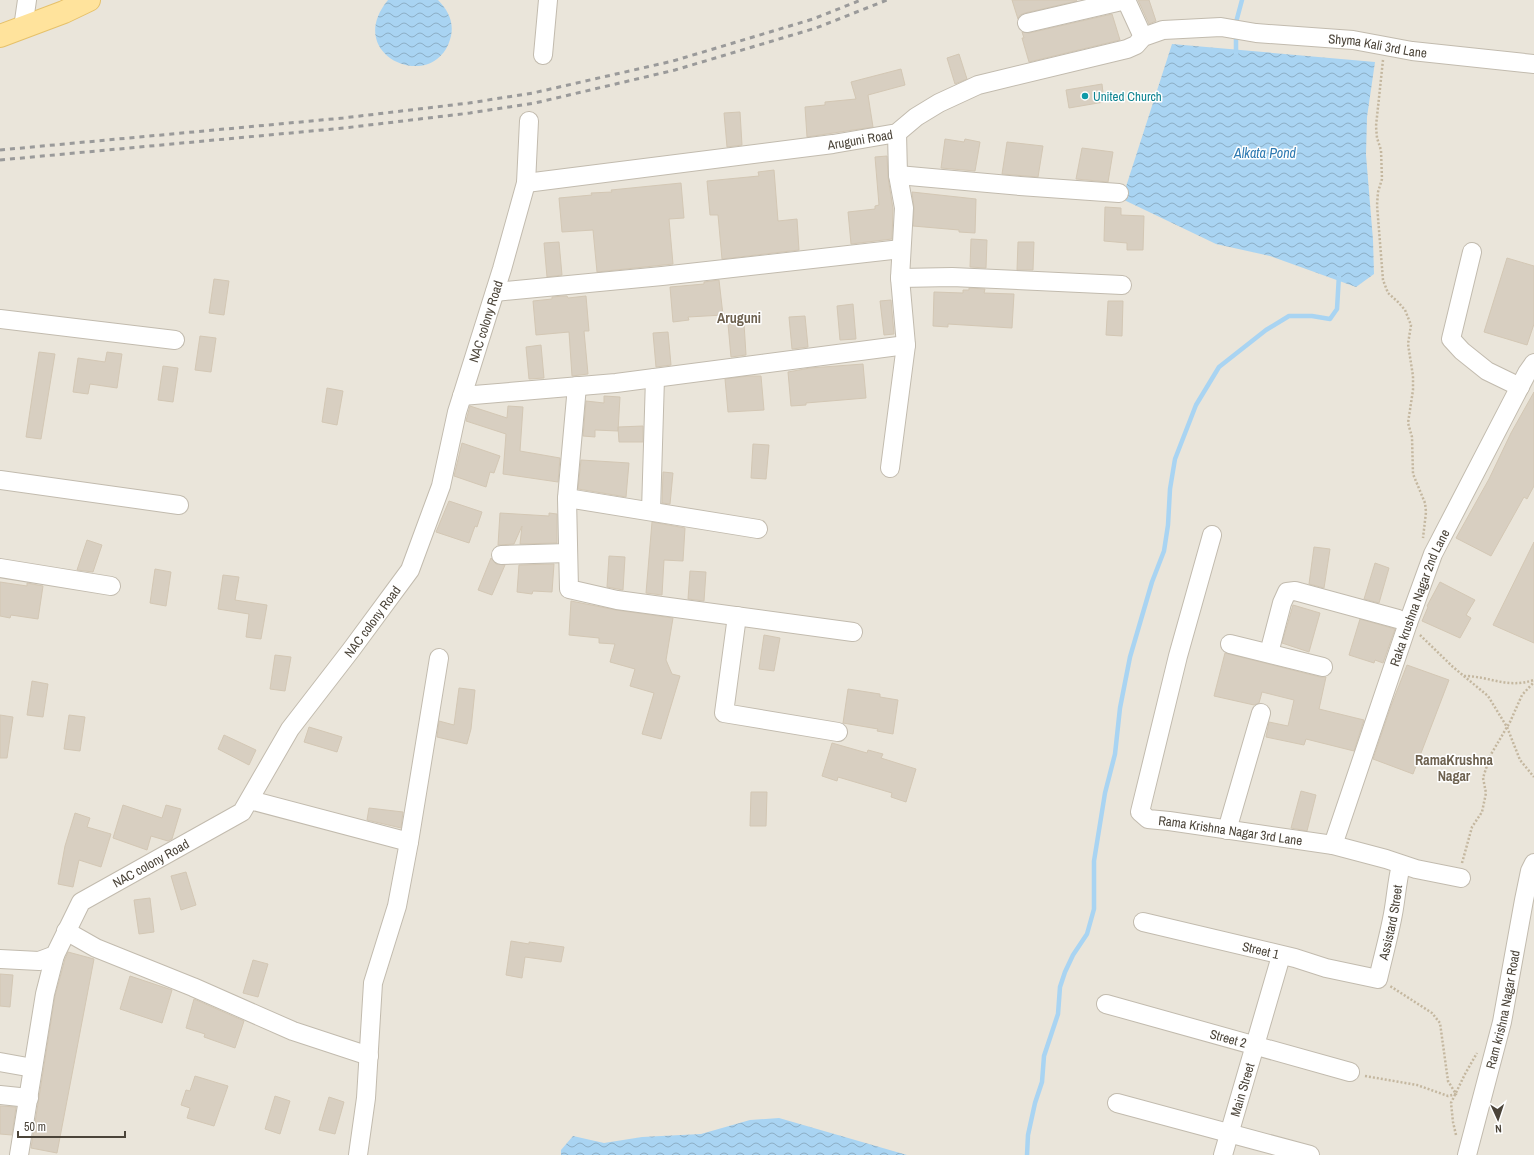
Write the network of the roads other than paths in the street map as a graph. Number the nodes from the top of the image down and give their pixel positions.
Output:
1 (27, 0) edge
2 (89, 0) edge
3 (548, 0) edge
4 (1026, 23) dead end
5 (1221, 27) joint
6 (23, 28) junction
7 (0, 36) edge
8 (1143, 37) junction
9 (543, 55) dead end
10 (1534, 64) edge
11 (529, 121) dead end
12 (897, 133) junction
13 (898, 175) junction
14 (526, 184) junction
15 (1119, 193) dead end
16 (901, 249) junction
17 (1472, 252) dead end
18 (900, 278) junction
19 (1122, 285) dead end
20 (495, 292) junction
21 (0, 319) edge
22 (175, 340) dead end
23 (906, 344) junction
24 (1534, 348) edge
25 (1534, 354) edge
26 (1534, 363) edge
27 (655, 378) junction
28 (577, 386) junction
29 (1520, 387) junction
30 (462, 396) junction
31 (890, 468) dead end
32 (0, 480) edge
33 (567, 498) junction
34 (179, 505) dead end
35 (651, 511) junction
36 (758, 529) dead end
37 (1212, 535) dead end
38 (568, 553) junction
39 (501, 554) dead end
40 (0, 568) edge
41 (111, 586) dead end
42 (737, 616) junction
43 (1408, 623) junction
44 (853, 632) dead end
45 (1230, 644) dead end
46 (1269, 653) junction
47 (439, 658) dead end
48 (1323, 667) dead end
49 (1261, 713) dead end
50 (838, 732) dead end
51 (250, 800) junction
52 (1227, 830) junction
53 (409, 842) junction
54 (1332, 845) junction
55 (1534, 862) edge
56 (1401, 865) junction
57 (1461, 878) road end
58 (1143, 922) dead end
59 (66, 931) junction
60 (55, 955) junction
61 (1281, 956) junction
62 (0, 959) edge
63 (1378, 979) joint
64 (1106, 1004) dead end
65 (1255, 1046) junction
66 (369, 1056) junction
67 (0, 1062) edge
68 (33, 1068) junction
69 (1350, 1072) road end
70 (0, 1095) edge
71 (29, 1098) junction
72 (1117, 1103) dead end
73 (1229, 1134) junction
74 (1467, 1154) edge
75 (19, 1155) edge
76 (358, 1155) edge
77 (1223, 1155) edge
78 (1310, 1155) edge

1 - 6 street
2 - 6 main road
3 - 9 street
4 - 8 street
5 - 8 street, Aruguni Road
5 - 10 street, Shyma Kali 3rd Lane
6 - 7 main road
8 - 12 street, Aruguni Road
11 - 14 street, NAC colony Road
12 - 13 street
12 - 14 street, Aruguni Road
13 - 15 street
13 - 16 street
14 - 20 street, NAC colony Road
16 - 18 street
16 - 20 street
17 - 29 street
18 - 19 street
18 - 23 street
20 - 30 street, NAC colony Road
21 - 22 street
23 - 27 street
23 - 31 street
24 - 25 street
26 - 29 street, Raka krushna Nagar 2nd Lane
27 - 28 street
27 - 35 street
28 - 30 street
28 - 33 street
29 - 43 street, Raka krushna Nagar 2nd Lane
30 - 51 street, NAC colony Road
32 - 34 street
33 - 35 street
33 - 38 street
35 - 36 street
37 - 52 street, Rama Krishna Nagar 3rd Lane
38 - 39 street
38 - 42 street
40 - 41 street
42 - 44 street
42 - 50 street
43 - 46 street
43 - 54 street, Raka krushna Nagar 2nd Lane
45 - 46 street
46 - 48 street
47 - 53 street
49 - 52 street
51 - 53 street
51 - 59 street, NAC colony Road
52 - 54 street, Rama Krishna Nagar 3rd Lane
53 - 66 street
54 - 56 street, Rama Krishna Nagar 3rd Lane
55 - 74 street, Ram krishna Nagar Road
56 - 57 street, Rama Krishna Nagar 3rd Lane
56 - 63 street, Assistard Street
58 - 61 street, Street 1
59 - 60 street, NAC colony Road
59 - 66 street
60 - 62 street
60 - 68 street, NAC colony Road
61 - 63 street, Street 1
61 - 65 street, Main Street
64 - 65 street, Street 2
65 - 69 street, Street 2
65 - 73 street, Main Street
66 - 76 street
67 - 68 street
68 - 71 street, NAC colony Road
70 - 71 street
71 - 75 street, NAC colony Road
72 - 73 street
73 - 77 street, Main Street
73 - 78 street

